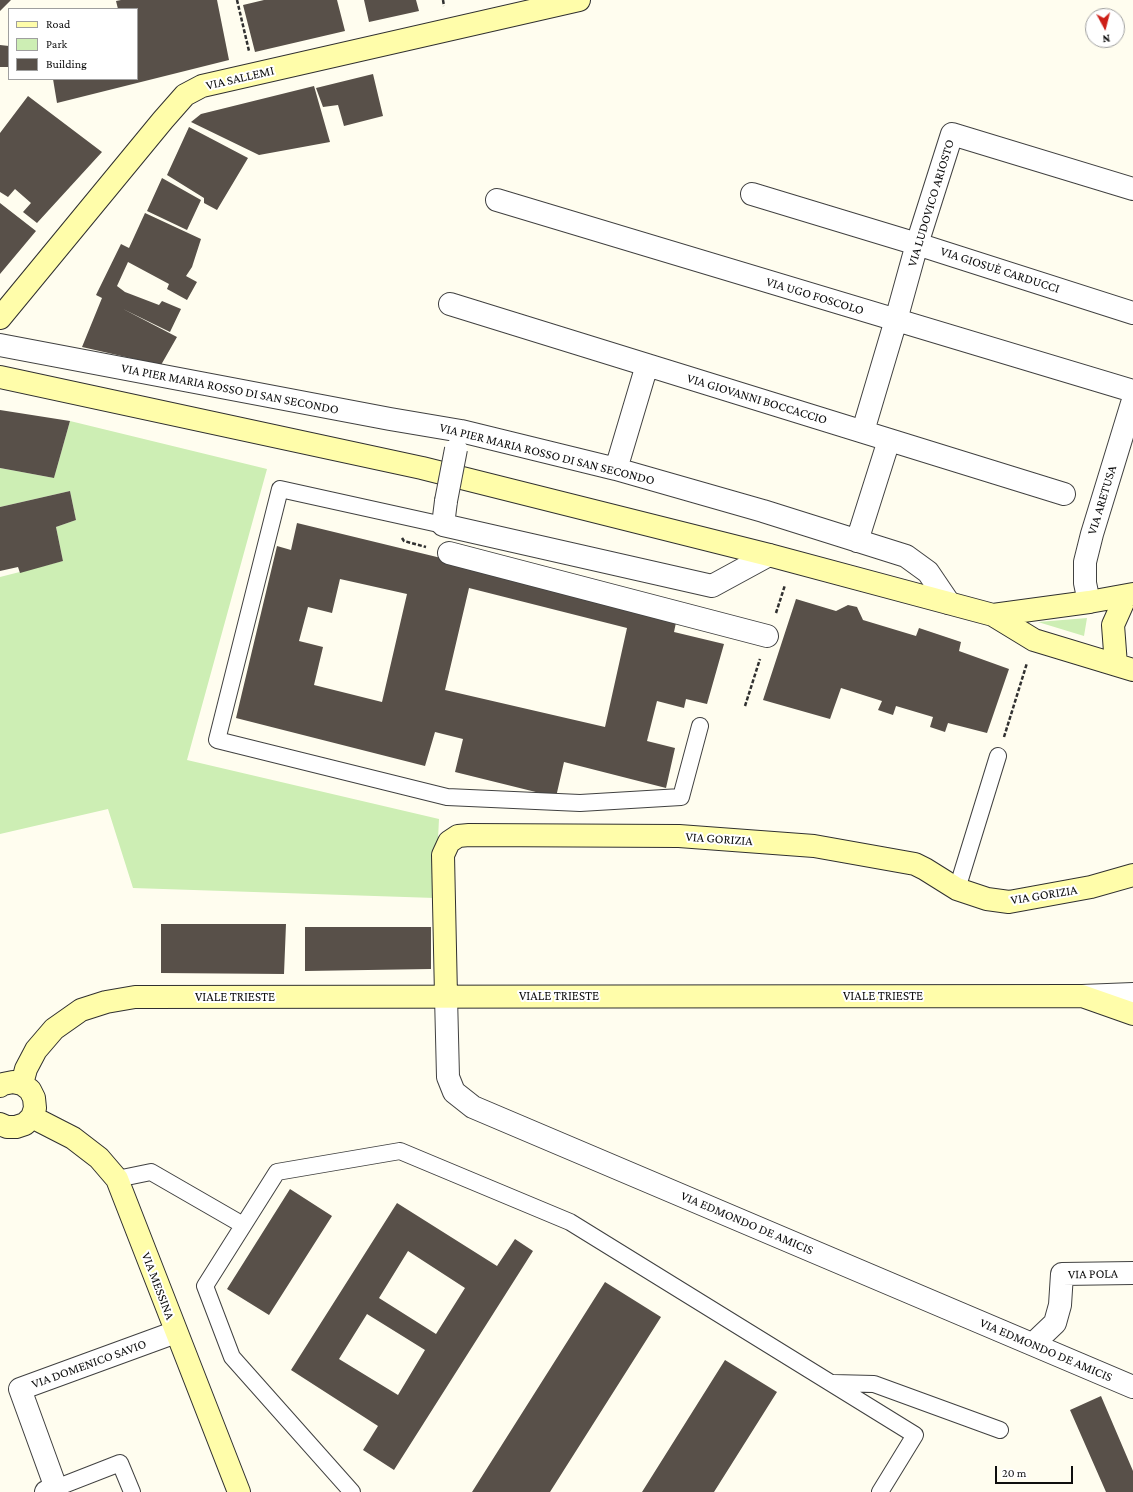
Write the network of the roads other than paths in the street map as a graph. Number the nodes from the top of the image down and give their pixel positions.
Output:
1 (579, 0) edge
2 (1133, 189) edge
3 (752, 194) dead end
4 (497, 200) dead end
5 (917, 244) junction
6 (450, 304) dead end
7 (1133, 313) edge
8 (0, 318) edge
9 (896, 320) junction
10 (0, 344) edge
11 (647, 365) junction
12 (0, 377) edge
13 (1133, 391) edge
14 (1133, 400) edge
15 (863, 431) junction
16 (459, 440) junction
17 (890, 440) junction
18 (616, 469) junction
19 (1064, 494) dead end
20 (443, 525) junction
21 (857, 541) junction
22 (449, 553) dead end
23 (769, 555) junction
24 (1129, 595) edge
25 (1088, 602) junction
26 (949, 603) junction
27 (993, 615) junction
28 (767, 636) dead end
29 (1124, 667) edge
30 (700, 726) dead end
31 (998, 756) road end
32 (1133, 875) edge
33 (957, 889) junction
34 (1133, 994) edge
35 (446, 996) junction
36 (1082, 996) junction
37 (1133, 1014) edge
38 (22, 1084) junction
39 (0, 1086) edge
40 (32, 1117) junction
41 (0, 1124) edge
42 (117, 1179) junction
43 (243, 1225) junction
44 (1133, 1273) edge
45 (176, 1332) junction
46 (1033, 1344) junction
47 (831, 1383) junction
48 (1133, 1387) edge
49 (1000, 1430) dead end
50 (51, 1490) edge
51 (132, 1492) edge
52 (239, 1492) edge
53 (352, 1492) edge
54 (880, 1492) edge

1 - 8 street, VIA SALLEMI
2 - 5 street, VIA LUDOVICO ARIOSTO
3 - 5 street, VIA GIOSUÈ CARDUCCI
4 - 9 street, VIA UGO FOSCOLO
5 - 7 street, VIA GIOSUÈ CARDUCCI
5 - 9 street, VIA LUDOVICO ARIOSTO
6 - 11 street, VIA GIOVANNI BOCCACCIO
9 - 13 street, VIA UGO FOSCOLO
9 - 15 street, VIA LUDOVICO ARIOSTO
10 - 16 street, VIA PIER MARIA ROSSO DI SAN SECONDO
11 - 15 street, VIA GIOVANNI BOCCACCIO
11 - 18 street
12 - 23 street
14 - 25 street, VIA ARETUSA
15 - 17 street, VIA GIOVANNI BOCCACCIO
16 - 18 street, VIA PIER MARIA ROSSO DI SAN SECONDO
16 - 20 street, bridge
17 - 19 street, VIA GIOVANNI BOCCACCIO
17 - 21 street
18 - 21 street, VIA PIER MARIA ROSSO DI SAN SECONDO
20 - 23 street
20 - 30 lane
21 - 26 street, VIA PIER MARIA ROSSO DI SAN SECONDO
22 - 28 street
23 - 26 street
24 - 25 street
24 - 29 street
25 - 27 street
26 - 27 street
27 - 29 street
31 - 33 lane
32 - 33 street, VIA GORIZIA
33 - 35 street, VIA GORIZIA
34 - 36 street
35 - 36 street, VIALE TRIESTE
35 - 38 street, VIALE TRIESTE
35 - 46 street, VIA EDMONDO DE AMICIS
36 - 37 street, VIALE TRIESTE
38 - 39 street
38 - 40 street
40 - 41 street
40 - 42 street, VIA MESSINA
42 - 43 lane
42 - 45 street, VIA MESSINA
43 - 47 lane
43 - 53 lane
44 - 46 street, VIA POLA
45 - 50 street, VIA DOMENICO SAVIO
45 - 52 street, VIA MESSINA
46 - 48 street, VIA EDMONDO DE AMICIS
47 - 49 lane
47 - 54 lane
50 - 51 lane

